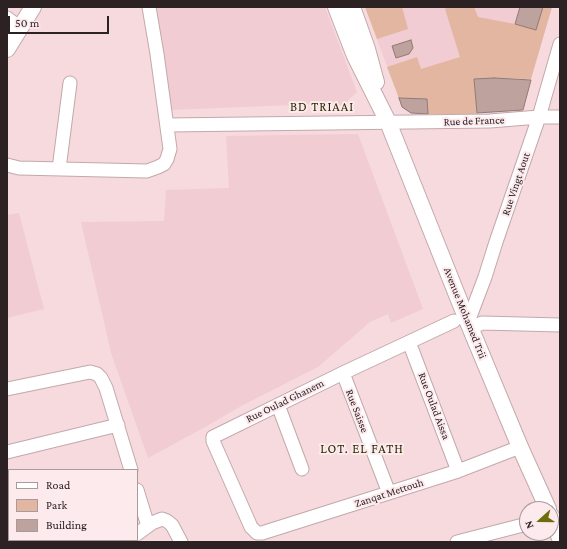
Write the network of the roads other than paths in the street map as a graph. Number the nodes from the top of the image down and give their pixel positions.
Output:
1 (33, 7) edge
2 (149, 7) edge
3 (336, 7) edge
4 (352, 7) edge
5 (7, 18) edge
6 (20, 28) junction
7 (560, 44) edge
8 (7, 48) edge
9 (70, 83) dead end
10 (560, 117) edge
11 (539, 118) junction
12 (386, 119) junction
13 (167, 125) junction
14 (7, 165) edge
15 (59, 169) junction
16 (464, 323) junction
17 (560, 325) edge
18 (409, 342) junction
19 (343, 373) junction
20 (7, 389) edge
21 (278, 405) junction
22 (118, 425) junction
23 (520, 447) junction
24 (7, 452) edge
25 (131, 469) edge
26 (302, 469) dead end
27 (458, 471) junction
28 (138, 493) edge
29 (389, 493) junction
30 (545, 501) edge
31 (148, 526) junction
32 (519, 526) edge
33 (138, 533) edge
34 (256, 533) joint
35 (181, 542) edge
36 (457, 542) edge

1 - 6 street
2 - 13 street
3 - 12 street, Avenue Mohamed Trii
4 - 12 street, Avenue Mohamed Trii
5 - 6 street
6 - 8 street
7 - 11 street, Rue Vingt Aout
9 - 15 street
10 - 11 street, Rue de France
11 - 12 street, Rue de France
11 - 16 street, Rue Vingt Aout
12 - 13 street, Rue de France
12 - 16 street, Avenue Mohamed Trii
13 - 15 street
14 - 15 street
16 - 17 street, Rue Oulad Ghanem
16 - 18 street, Rue Oulad Ghanem
16 - 23 street, Avenue Mohamed Trii
18 - 19 street, Rue Oulad Ghanem
18 - 27 street, Rue Oulad Aissa
19 - 21 street, Rue Oulad Ghanem
19 - 29 street, Rue Saisse
20 - 22 street
21 - 26 street
21 - 34 street, Rue Oulad Ghanem
22 - 24 street
22 - 25 street
23 - 27 street, Zanqat Mettouh
23 - 30 street, Avenue Mohamed Trii
27 - 29 street, Zanqat Mettouh
28 - 31 street
29 - 34 street, Zanqat Mettouh
31 - 33 street
31 - 35 street
32 - 36 street

